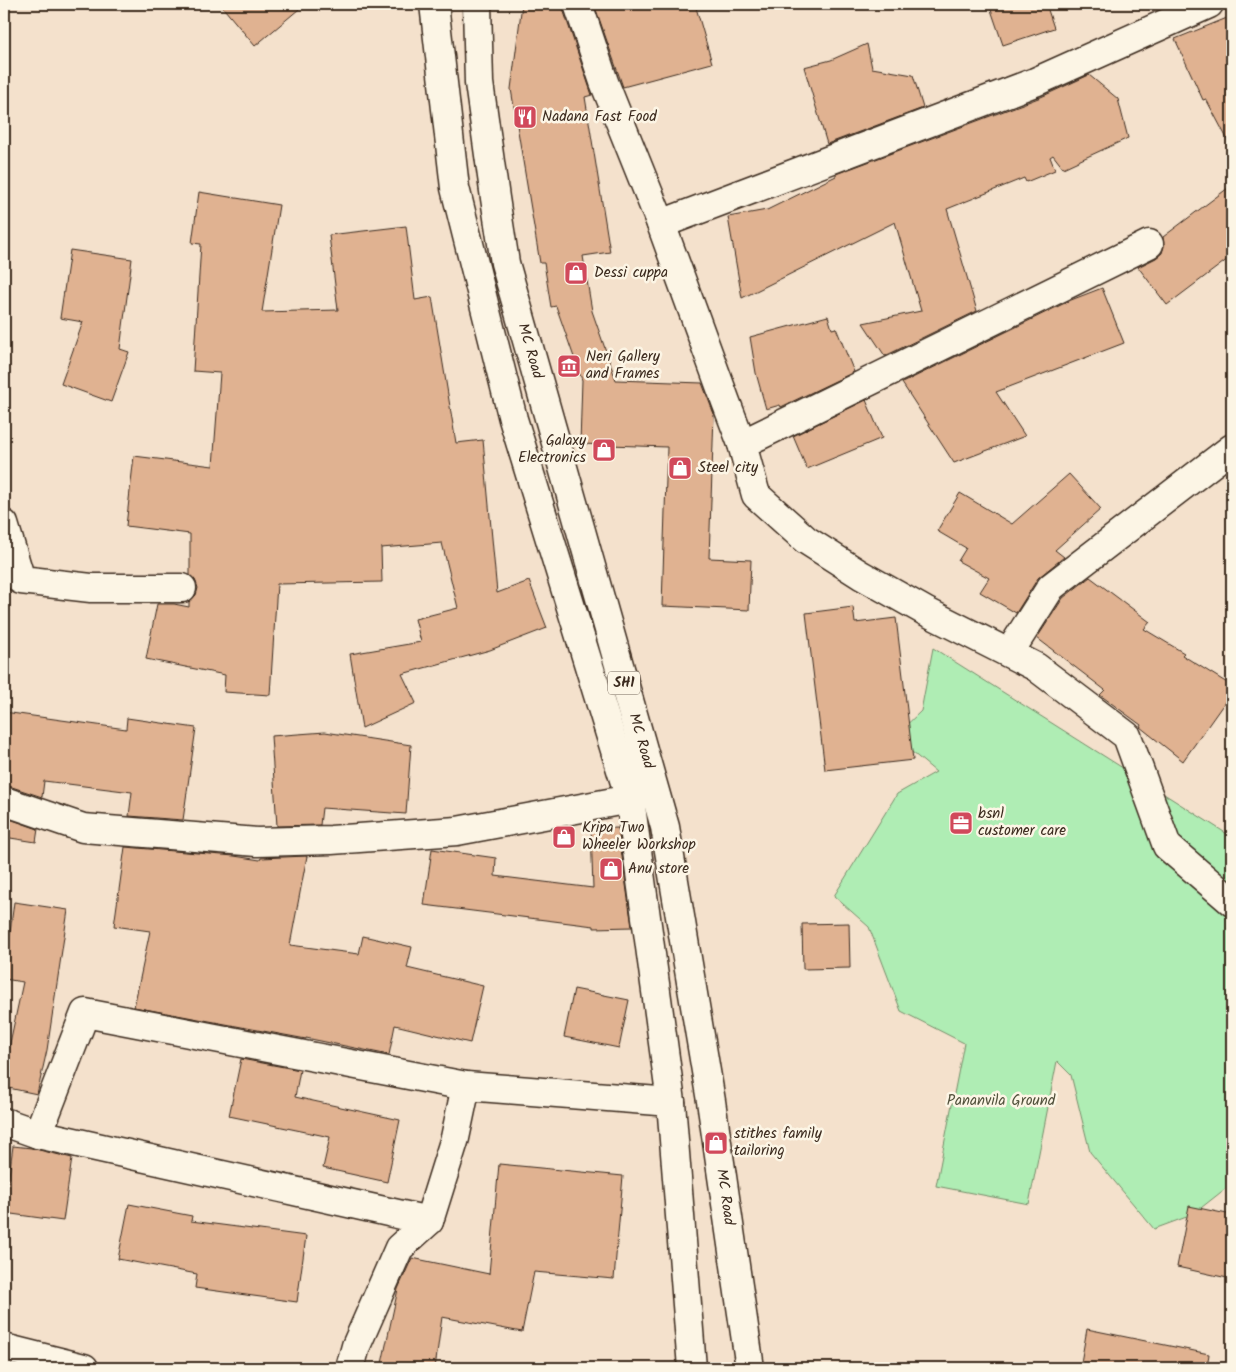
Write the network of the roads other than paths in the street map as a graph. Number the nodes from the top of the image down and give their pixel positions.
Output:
1 (434, 4) edge
2 (477, 4) edge
3 (578, 4) edge
4 (1209, 4) edge
5 (661, 224) junction
6 (1149, 244) dead end
7 (742, 444) junction
8 (1232, 448) edge
9 (4, 524) edge
10 (182, 588) dead end
11 (1009, 654) junction
12 (630, 799) junction
13 (4, 801) edge
14 (1232, 902) edge
15 (466, 1086) junction
16 (671, 1102) junction
17 (4, 1122) edge
18 (38, 1134) junction
19 (429, 1222) junction
20 (4, 1348) edge
21 (84, 1368) edge
22 (350, 1368) edge
23 (692, 1368) edge
24 (750, 1368) edge

1 - 12 street, MC Road / SH1
2 - 24 street, MC Road / SH1
3 - 5 street
4 - 5 street
5 - 7 street
6 - 7 street
7 - 11 street
8 - 11 street
9 - 10 street
11 - 14 street
12 - 13 street
12 - 16 street, MC Road / SH1
15 - 16 street
15 - 18 street
15 - 19 street
16 - 23 street, MC Road / SH1
17 - 18 street
18 - 19 street
19 - 22 street
20 - 21 street

